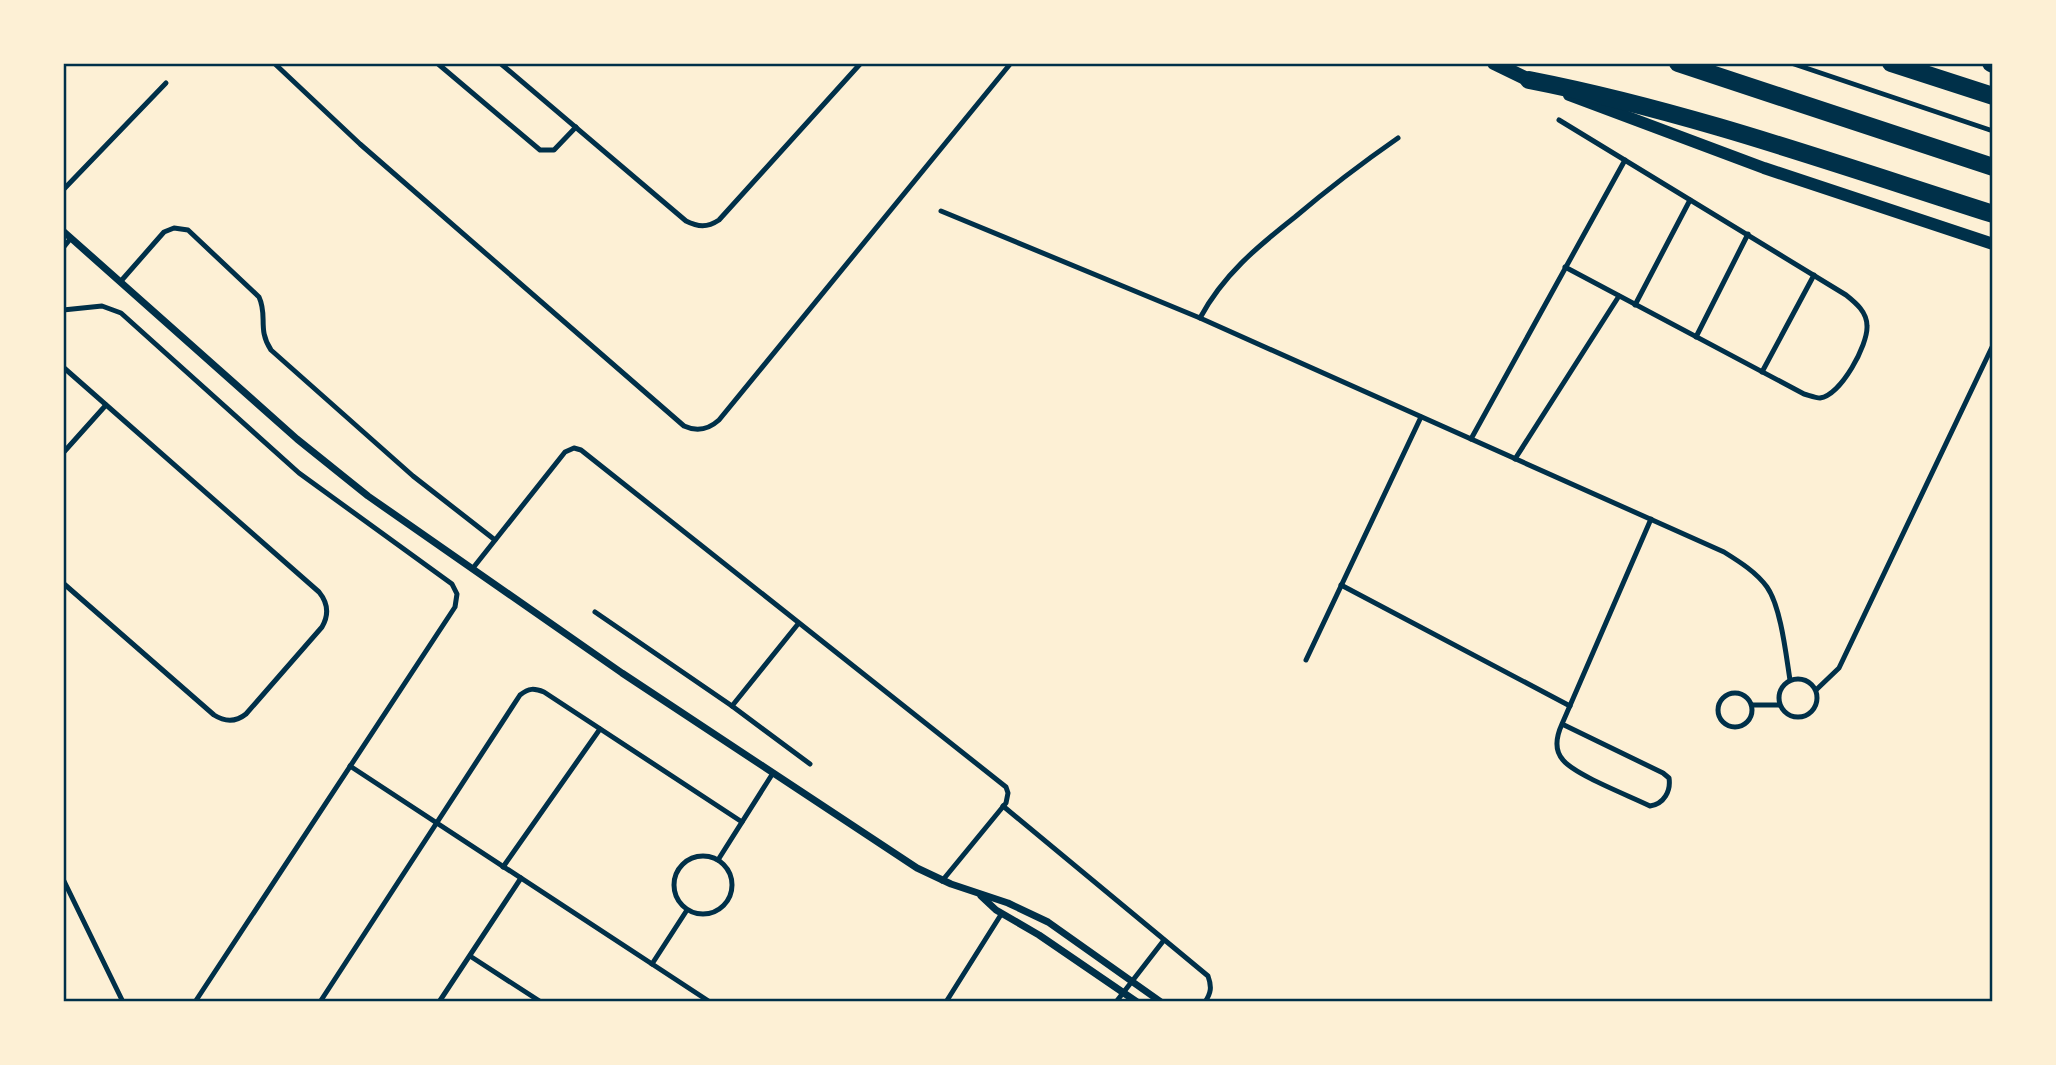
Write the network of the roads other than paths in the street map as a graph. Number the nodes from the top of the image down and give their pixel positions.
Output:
1 (274, 63) edge
2 (437, 63) edge
3 (449, 63) edge
4 (500, 63) edge
5 (861, 63) edge
6 (1011, 63) edge
7 (1494, 63) edge
8 (1678, 63) edge
9 (1791, 63) edge
10 (1891, 63) edge
11 (444, 69) junction
12 (1530, 80) junction
13 (166, 83) dead end
14 (1993, 96) edge
15 (1559, 120) dead end
16 (576, 127) junction
17 (1993, 131) edge
18 (1398, 138) dead end
19 (1625, 160) junction
20 (1993, 167) edge
21 (63, 190) edge
22 (1690, 200) junction
23 (941, 211) dead end
24 (1993, 214) edge
25 (63, 231) edge
26 (1748, 234) junction
27 (71, 238) junction
28 (1993, 244) edge
29 (63, 248) edge
30 (1565, 267) junction
31 (1814, 275) junction
32 (121, 281) junction
33 (1619, 296) junction
34 (1635, 305) junction
35 (63, 310) edge
36 (1199, 318) junction
37 (1696, 337) junction
38 (1993, 345) edge
39 (63, 367) edge
40 (1762, 372) junction
41 (106, 405) junction
42 (1421, 417) junction
43 (1471, 439) junction
44 (63, 453) edge
45 (1515, 459) junction
46 (1651, 519) junction
47 (495, 540) junction
48 (473, 568) junction
49 (63, 583) edge
50 (1341, 585) junction
51 (595, 612) dead end
52 (799, 624) junction
53 (1306, 660) dead end
54 (1790, 680) junction
55 (1816, 690) junction
56 (1753, 705) junction
57 (1779, 705) junction
58 (732, 706) junction
59 (1570, 706) junction
60 (1562, 724) junction
61 (600, 729) junction
62 (810, 764) dead end
63 (350, 766) junction
64 (773, 773) junction
65 (1003, 806) junction
66 (742, 822) junction
67 (438, 823) junction
68 (718, 860) junction
69 (503, 867) junction
70 (521, 878) junction
71 (63, 879) edge
72 (942, 881) junction
73 (981, 895) junction
74 (687, 910) junction
75 (1002, 913) junction
76 (1164, 940) junction
77 (470, 956) junction
78 (652, 964) junction
79 (1131, 981) junction
80 (1122, 992) junction
81 (123, 1002) edge
82 (195, 1002) edge
83 (320, 1002) edge
84 (439, 1002) edge
85 (541, 1002) edge
86 (710, 1002) edge
87 (947, 1002) edge
88 (1116, 1002) edge
89 (1137, 1002) edge
90 (1161, 1002) edge
91 (1205, 1002) edge

1 - 6 lane
2 - 11 lane
3 - 11 lane
4 - 16 lane
5 - 16 lane
7 - 12 main road
8 - 20 highway
9 - 17 lane
10 - 14 highway
11 - 16 lane
12 - 24 highway
12 - 28 street
13 - 21 lane
15 - 19 lane
18 - 36 lane
19 - 22 lane
19 - 30 lane
22 - 26 lane
22 - 34 lane
23 - 36 lane
25 - 27 street
26 - 31 lane
26 - 37 lane
27 - 29 lane
27 - 32 street
30 - 33 lane
30 - 43 lane
31 - 40 lane
31 - 40 lane
32 - 47 lane
32 - 48 street
33 - 34 lane
33 - 45 lane
34 - 37 lane
35 - 63 lane
36 - 42 lane
37 - 40 lane
38 - 55 lane
39 - 41 lane
41 - 44 lane
41 - 49 lane
42 - 43 lane
42 - 50 lane
43 - 45 lane
45 - 46 lane
46 - 54 lane
46 - 59 lane
47 - 48 lane
47 - 52 lane
48 - 64 street
50 - 53 lane
50 - 59 lane
51 - 58 lane
52 - 58 lane
52 - 65 lane
54 - 55 lane
54 - 57 lane
55 - 57 lane
56 - 56 lane
56 - 57 lane
58 - 62 lane
59 - 60 lane
60 - 60 lane
61 - 66 lane
61 - 67 lane
61 - 69 lane
63 - 67 lane
63 - 82 lane
64 - 66 lane
64 - 72 street
65 - 72 lane
65 - 76 lane
66 - 68 lane
67 - 69 lane
67 - 83 lane
68 - 74 lane
68 - 74 lane
69 - 70 lane
70 - 77 lane
70 - 78 lane
71 - 81 lane
72 - 73 street
73 - 75 street
73 - 79 street
74 - 78 lane
75 - 80 street
75 - 87 lane
76 - 79 lane
76 - 91 lane
77 - 84 lane
77 - 85 lane
78 - 86 lane
79 - 80 lane
79 - 90 street
80 - 88 lane
80 - 89 street

